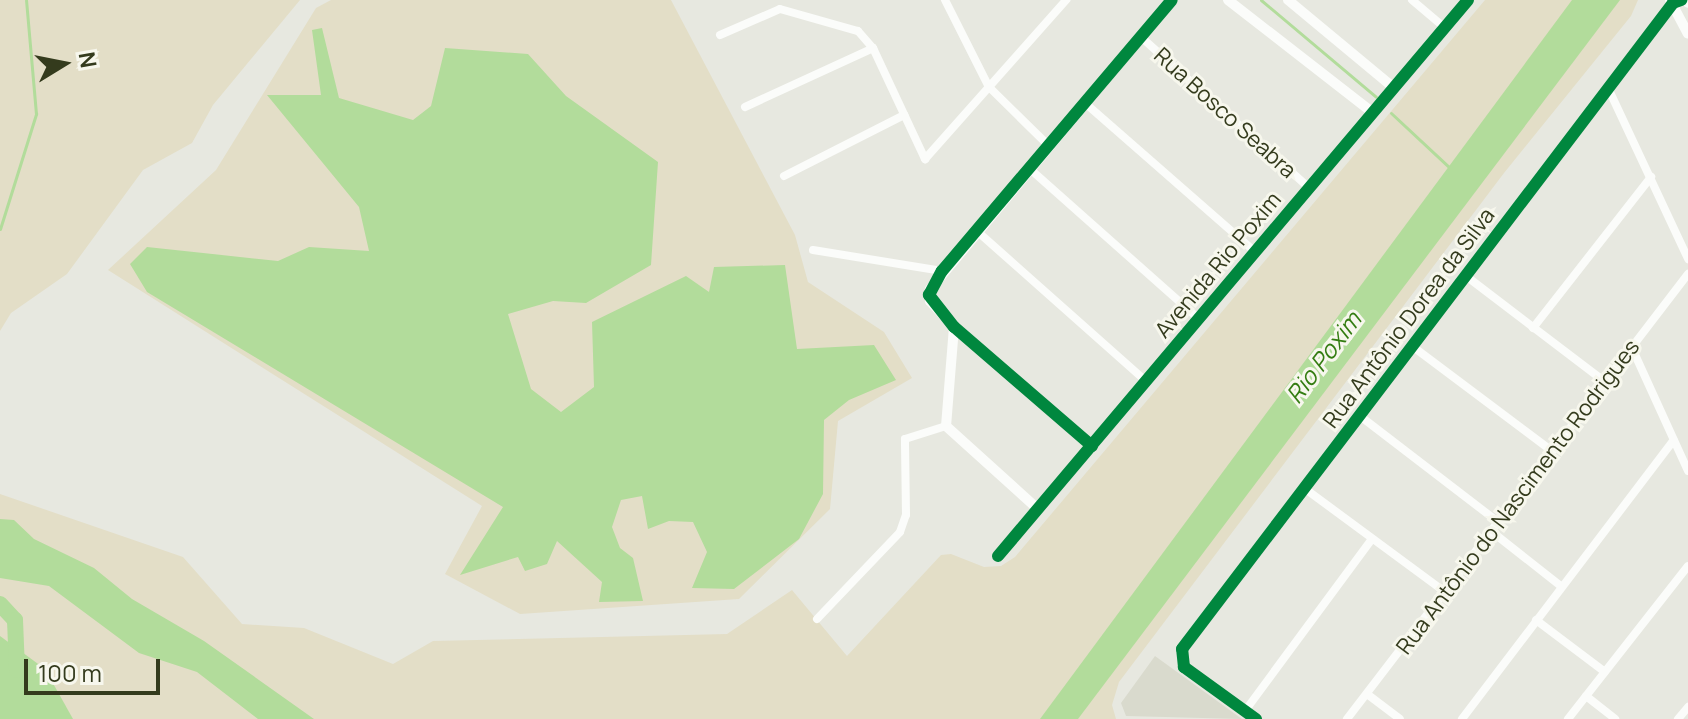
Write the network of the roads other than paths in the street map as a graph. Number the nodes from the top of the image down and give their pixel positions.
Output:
1 (945, 0) edge
2 (1066, 0) edge
3 (1172, 0) edge
4 (1228, 0) edge
5 (1288, 0) edge
6 (1412, 0) edge
7 (1468, 0) edge
8 (1679, 1) edge
9 (1445, 28) junction
10 (1688, 34) edge
11 (720, 35) dead end
12 (1141, 37) junction
13 (873, 48) junction
14 (989, 87) junction
15 (1394, 88) junction
16 (1609, 90) junction
17 (1085, 103) junction
18 (745, 107) dead end
19 (1373, 113) junction
20 (904, 115) junction
21 (1049, 146) junction
22 (1030, 169) junction
23 (784, 176) dead end
24 (1651, 177) junction
25 (1309, 188) junction
26 (978, 232) junction
27 (813, 250) dead end
28 (1255, 252) junction
29 (1688, 259) edge
30 (942, 271) junction
31 (1688, 274) edge
32 (1466, 276) junction
33 (1199, 319) junction
34 (954, 327) junction
35 (1533, 328) junction
36 (1412, 346) junction
37 (1632, 348) junction
38 (1146, 381) junction
39 (1605, 382) junction
40 (1360, 416) junction
41 (946, 426) junction
42 (1674, 440) junction
43 (1092, 446) junction
44 (1552, 451) junction
45 (1688, 471) edge
46 (1304, 488) junction
47 (1038, 509) junction
48 (1498, 522) junction
49 (1491, 531) junction
50 (1372, 539) junction
51 (998, 556) dead end
52 (1688, 566) edge
53 (1561, 586) junction
54 (1445, 592) junction
55 (817, 619) dead end
56 (1536, 620) junction
57 (1605, 672) junction
58 (1367, 694) junction
59 (1586, 696) junction
60 (1688, 707) edge
61 (1245, 711) junction
62 (1256, 719) edge
63 (1347, 719) edge
64 (1400, 719) edge
65 (1462, 719) edge
66 (1568, 719) edge
67 (1615, 719) edge
68 (1678, 719) edge

1 - 14 street
2 - 14 street
3 - 12 street
4 - 19 street
5 - 15 street
6 - 9 street
7 - 9 street, Avenida Rio Poxim
8 - 10 street
8 - 16 street, Rua Antônio Dorea da Silva
9 - 15 street, Avenida Rio Poxim
11 - 13 street
12 - 17 street
12 - 25 street, Rua Bosco Seabra
13 - 18 street
13 - 20 street
14 - 20 street
14 - 21 street
15 - 19 street, Avenida Rio Poxim
16 - 24 street
16 - 32 street, Rua Antônio Dorea da Silva
17 - 21 street
17 - 28 street
19 - 25 street, Avenida Rio Poxim
20 - 23 street
21 - 22 street
22 - 26 street
22 - 33 street
24 - 29 street
24 - 35 street
25 - 28 street, Avenida Rio Poxim
26 - 30 street
26 - 38 street
27 - 30 street
28 - 33 street, Avenida Rio Poxim
30 - 34 street
31 - 37 street, Rua Antônio do Nascimento Rodrigues
32 - 35 street
32 - 36 street, Rua Antônio Dorea da Silva
33 - 38 street, Avenida Rio Poxim
34 - 41 street
34 - 43 street
35 - 39 street
36 - 40 street, Rua Antônio Dorea da Silva
36 - 44 street
37 - 39 street, Rua Antônio do Nascimento Rodrigues
37 - 42 street
38 - 43 street, Avenida Rio Poxim
39 - 44 street, Rua Antônio do Nascimento Rodrigues
40 - 46 street, Rua Antônio Dorea da Silva
40 - 48 street
41 - 47 street
41 - 55 street
42 - 45 street
42 - 53 street
43 - 47 street, Avenida Rio Poxim
44 - 48 street, Rua Antônio do Nascimento Rodrigues
46 - 50 street
46 - 61 street, Rua Antônio Dorea da Silva
47 - 51 street, Avenida Rio Poxim
48 - 49 street, Rua Antônio do Nascimento Rodrigues
49 - 53 street
49 - 54 street, Rua Antônio do Nascimento Rodrigues
50 - 54 street
50 - 61 street
52 - 57 street
53 - 56 street
54 - 58 street, Rua Antônio do Nascimento Rodrigues
56 - 57 street
56 - 65 street
57 - 59 street
58 - 63 street, Rua Antônio do Nascimento Rodrigues
58 - 64 street
59 - 66 street
59 - 67 street
60 - 68 street
61 - 62 street

